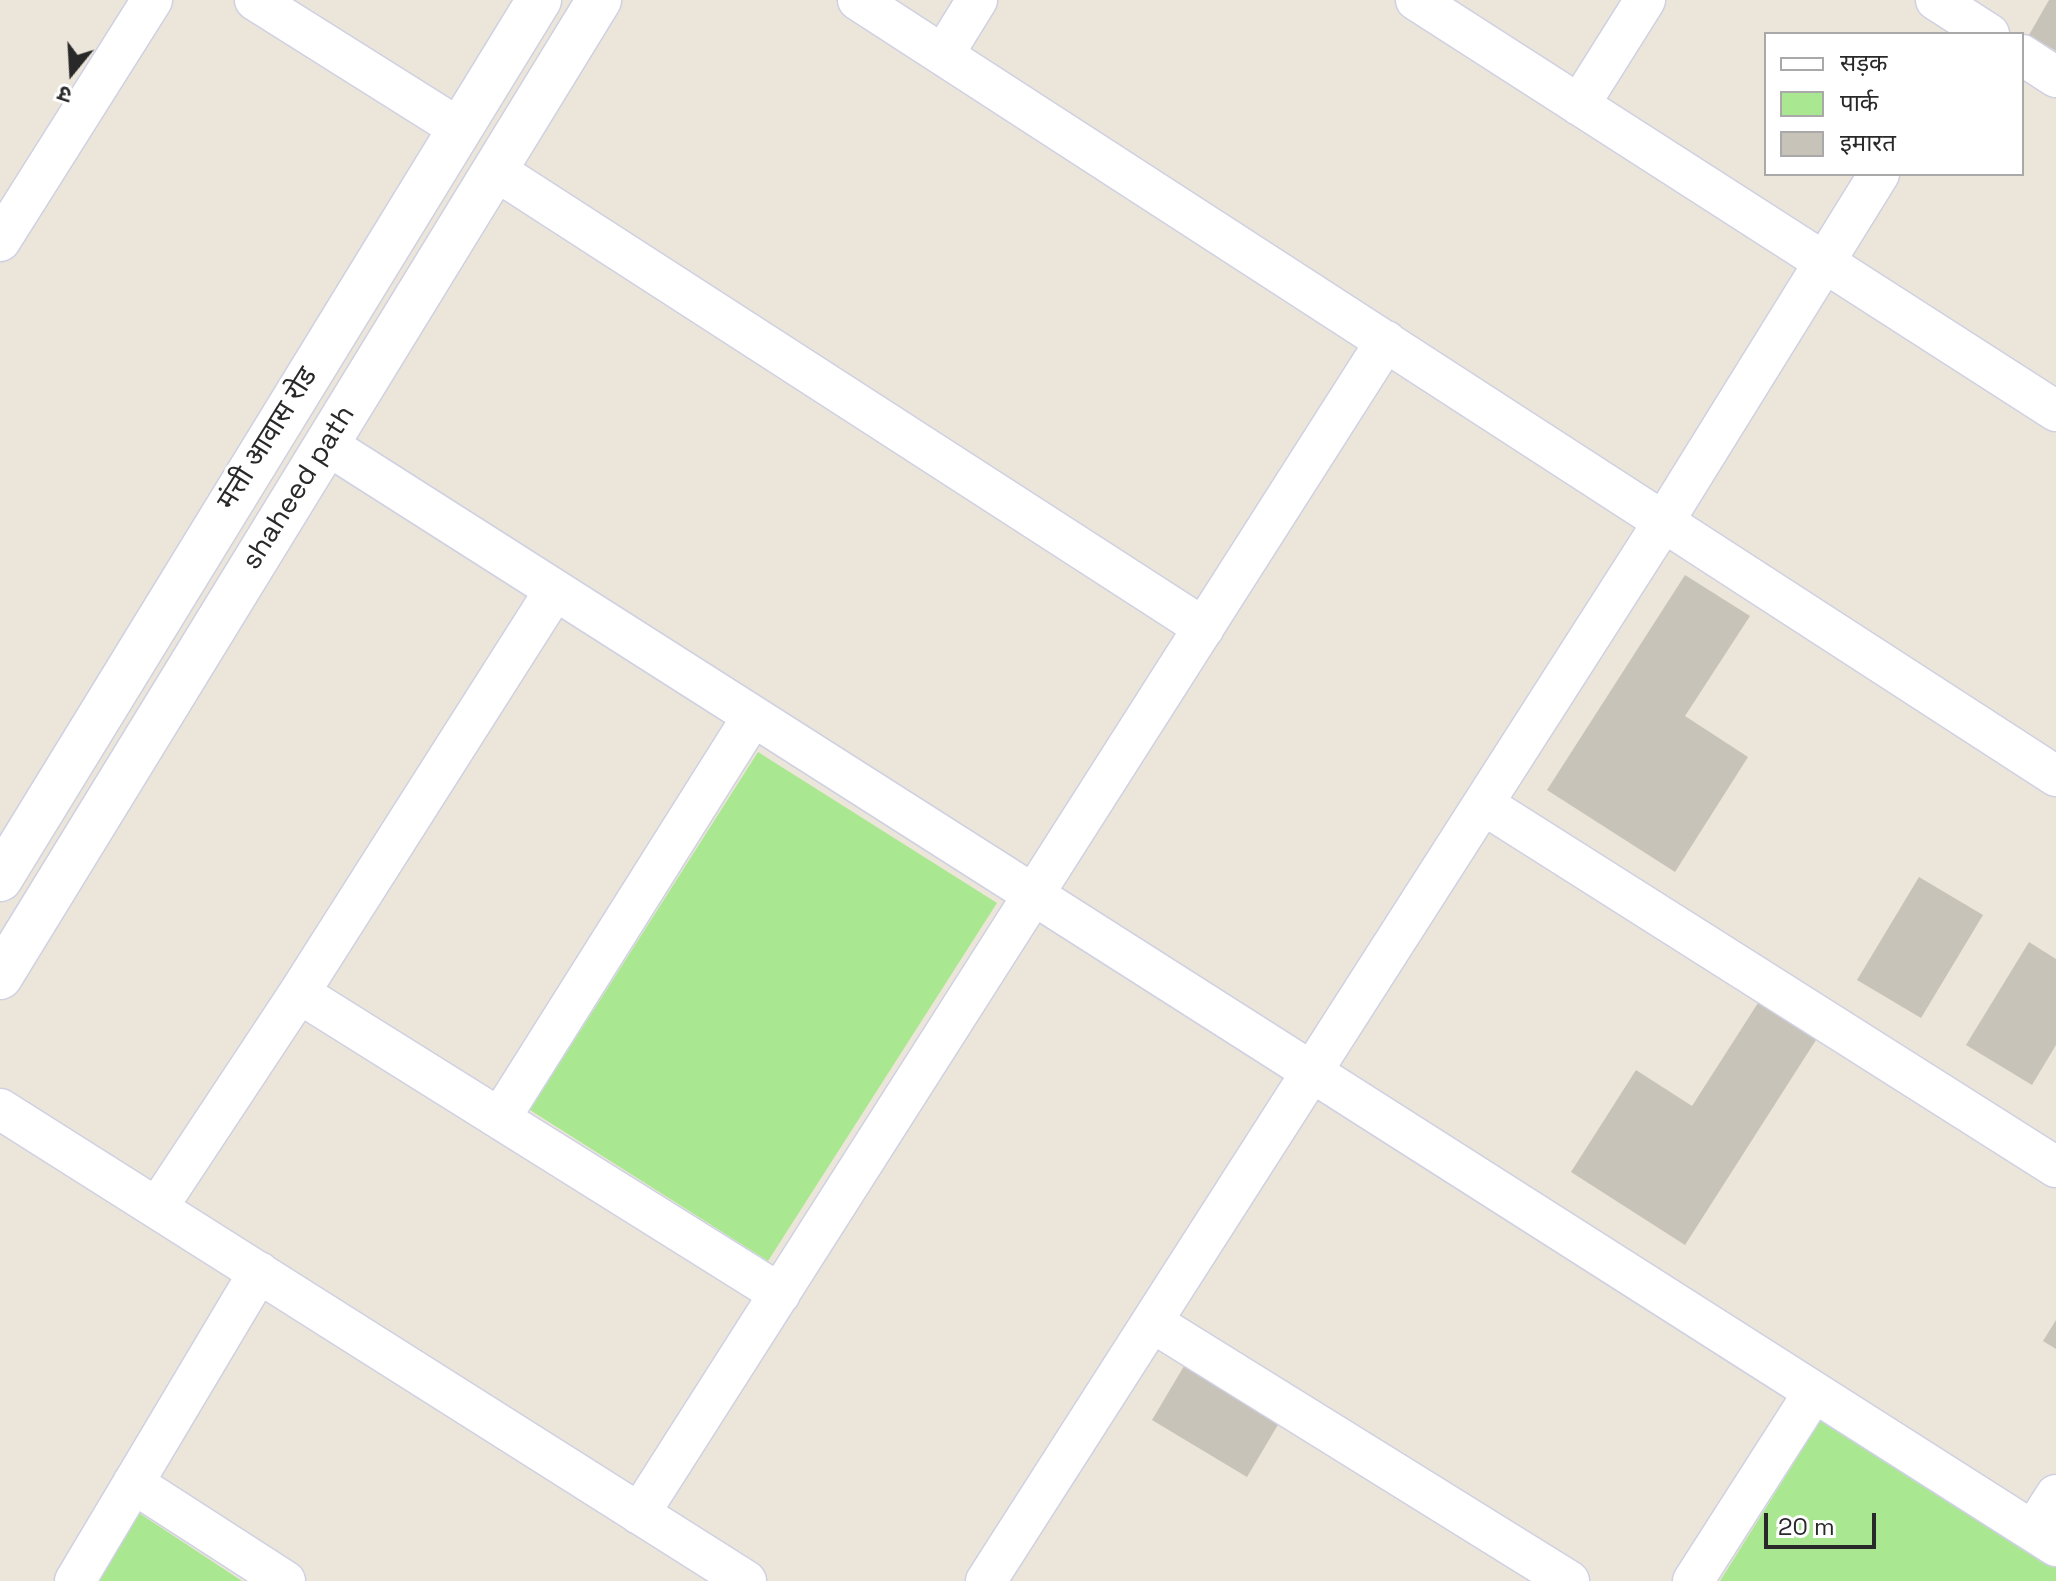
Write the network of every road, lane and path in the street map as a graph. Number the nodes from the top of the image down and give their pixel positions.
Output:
1 (152, 0) edge
2 (255, 0) edge
3 (539, 0) edge
4 (599, 0) edge
5 (858, 0) edge
6 (977, 0) edge
7 (1416, 0) edge
8 (1645, 0) edge
9 (1936, 0) edge
10 (1979, 23) edge
11 (943, 55) junction
12 (2024, 56) edge
13 (2056, 77) edge
14 (1579, 105) junction
15 (460, 129) junction
16 (495, 170) junction
17 (1878, 176) edge
18 (4, 226) edge
19 (1824, 263) junction
20 (1386, 341) junction
21 (2056, 411) edge
22 (326, 444) junction
23 (1664, 521) junction
24 (555, 590) junction
25 (1204, 628) junction
26 (753, 716) junction
27 (2056, 776) edge
28 (1483, 804) junction
29 (6, 853) edge
30 (1034, 894) junction
31 (0, 977) edge
32 (299, 993) junction
33 (1312, 1072) junction
34 (0, 1109) edge
35 (500, 1118) junction
36 (2056, 1167) edge
37 (157, 1208) junction
38 (259, 1272) junction
39 (780, 1294) junction
40 (1152, 1322) junction
41 (1814, 1392) junction
42 (133, 1483) junction
43 (2056, 1495) edge
44 (639, 1514) junction
45 (2044, 1539) edge
46 (75, 1581) edge
47 (285, 1581) edge
48 (746, 1581) edge
49 (986, 1581) edge
50 (1569, 1581) edge
51 (1693, 1581) edge

1 - 18 street
2 - 15 street
3 - 15 street, मंत्ती आवास रोड
4 - 16 street, shaheed path
5 - 11 street
6 - 11 street
7 - 14 street
8 - 14 street
9 - 10 street
11 - 20 street
12 - 13 street
14 - 19 street
15 - 29 street, मंत्ती आवास रोड
16 - 22 street, shaheed path
16 - 25 street
17 - 19 street
19 - 21 street
19 - 23 street
20 - 23 street
20 - 25 street
22 - 24 street
22 - 31 street, shaheed path
23 - 27 street
23 - 28 street
24 - 26 street
24 - 32 street
25 - 30 street
26 - 30 street
26 - 35 street
28 - 33 street
28 - 36 street
30 - 33 street
30 - 39 street
32 - 35 street
32 - 37 street
33 - 40 street
33 - 41 street
34 - 37 street
35 - 39 street
37 - 38 street
38 - 42 street
38 - 44 street
39 - 44 street
40 - 49 street
40 - 50 street
41 - 45 street
41 - 51 street
42 - 46 street
42 - 47 street
43 - 45 street
44 - 48 street

